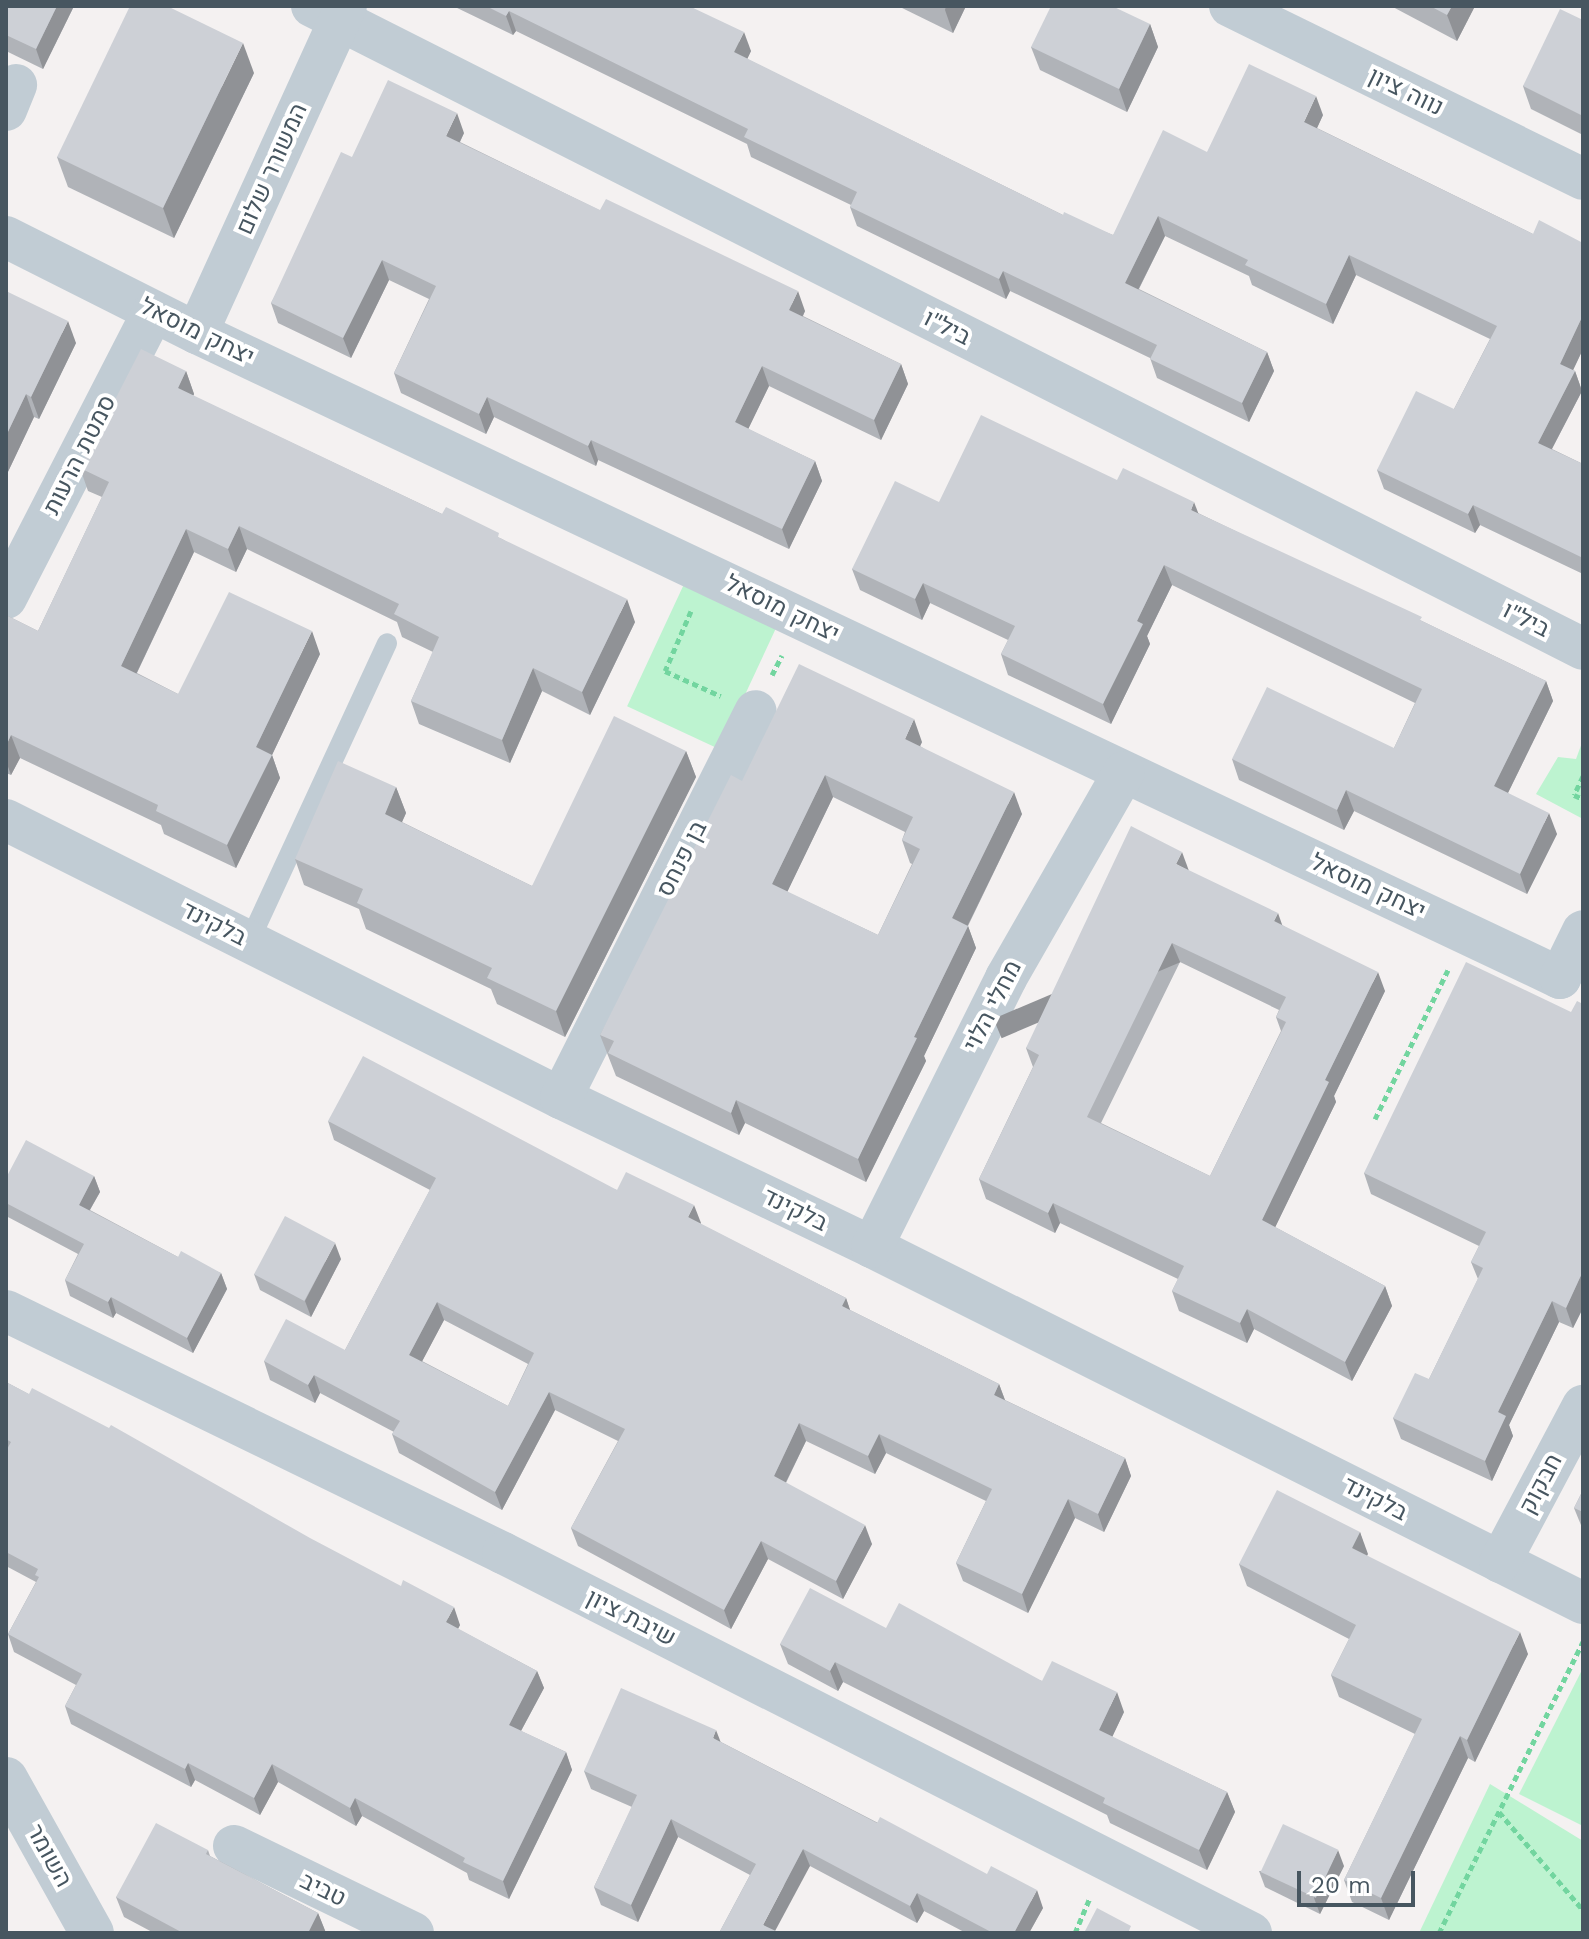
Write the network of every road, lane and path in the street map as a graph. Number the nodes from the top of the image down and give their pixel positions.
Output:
1 (1230, 6) edge
2 (332, 11) edge
3 (1583, 179) edge
4 (6, 237) edge
5 (153, 312) junction
6 (197, 333) junction
7 (708, 573) junction
8 (6, 598) edge
9 (799, 618) junction
10 (387, 643) dead end
11 (1583, 649) edge
12 (756, 711) junction
13 (1124, 772) junction
14 (1583, 776) edge
15 (1583, 799) edge
16 (6, 820) edge
17 (1583, 931) edge
18 (1466, 933) junction
19 (249, 942) junction
20 (561, 1098) junction
21 (1375, 1119) dead end
22 (872, 1247) junction
23 (6, 1311) edge
24 (1583, 1406) edge
25 (1500, 1562) junction
26 (1583, 1603) edge
27 (1583, 1642) edge
28 (6, 1779) edge
29 (6, 1799) edge
30 (1499, 1812) junction
31 (234, 1846) dead end
32 (1583, 1910) edge
33 (63, 1933) edge
34 (92, 1933) edge
35 (413, 1933) edge
36 (1251, 1933) edge
37 (1439, 1933) edge

1 - 3 street, נווה ציון
2 - 6 street, המשורר שלום
2 - 11 street, ביל"ו
4 - 5 street, יצחק מוסאל
5 - 6 street, יצחק מוסאל
5 - 8 street, סמטת הרעות
6 - 7 street, יצחק מוסאל
7 - 9 street, יצחק מוסאל
7 - 12 path
9 - 12 path
9 - 13 street, יצחק מוסאל
10 - 19 lane
12 - 20 street, בן פנחס
13 - 18 street, יצחק מוסאל
13 - 22 street, מחלי הלוי
14 - 15 path
16 - 19 street, בלקינד
17 - 18 street, יצחק מוסאל
18 - 21 path
19 - 20 street, בלקינד
20 - 22 street, בלקינד
22 - 25 street, בלקינד
23 - 36 street, שיבת ציון
24 - 25 street, חבקוק
25 - 26 street, בלקינד
27 - 30 path
28 - 34 street, השומר
29 - 33 street, השומר
30 - 32 path
30 - 37 path
31 - 35 street, טביב

